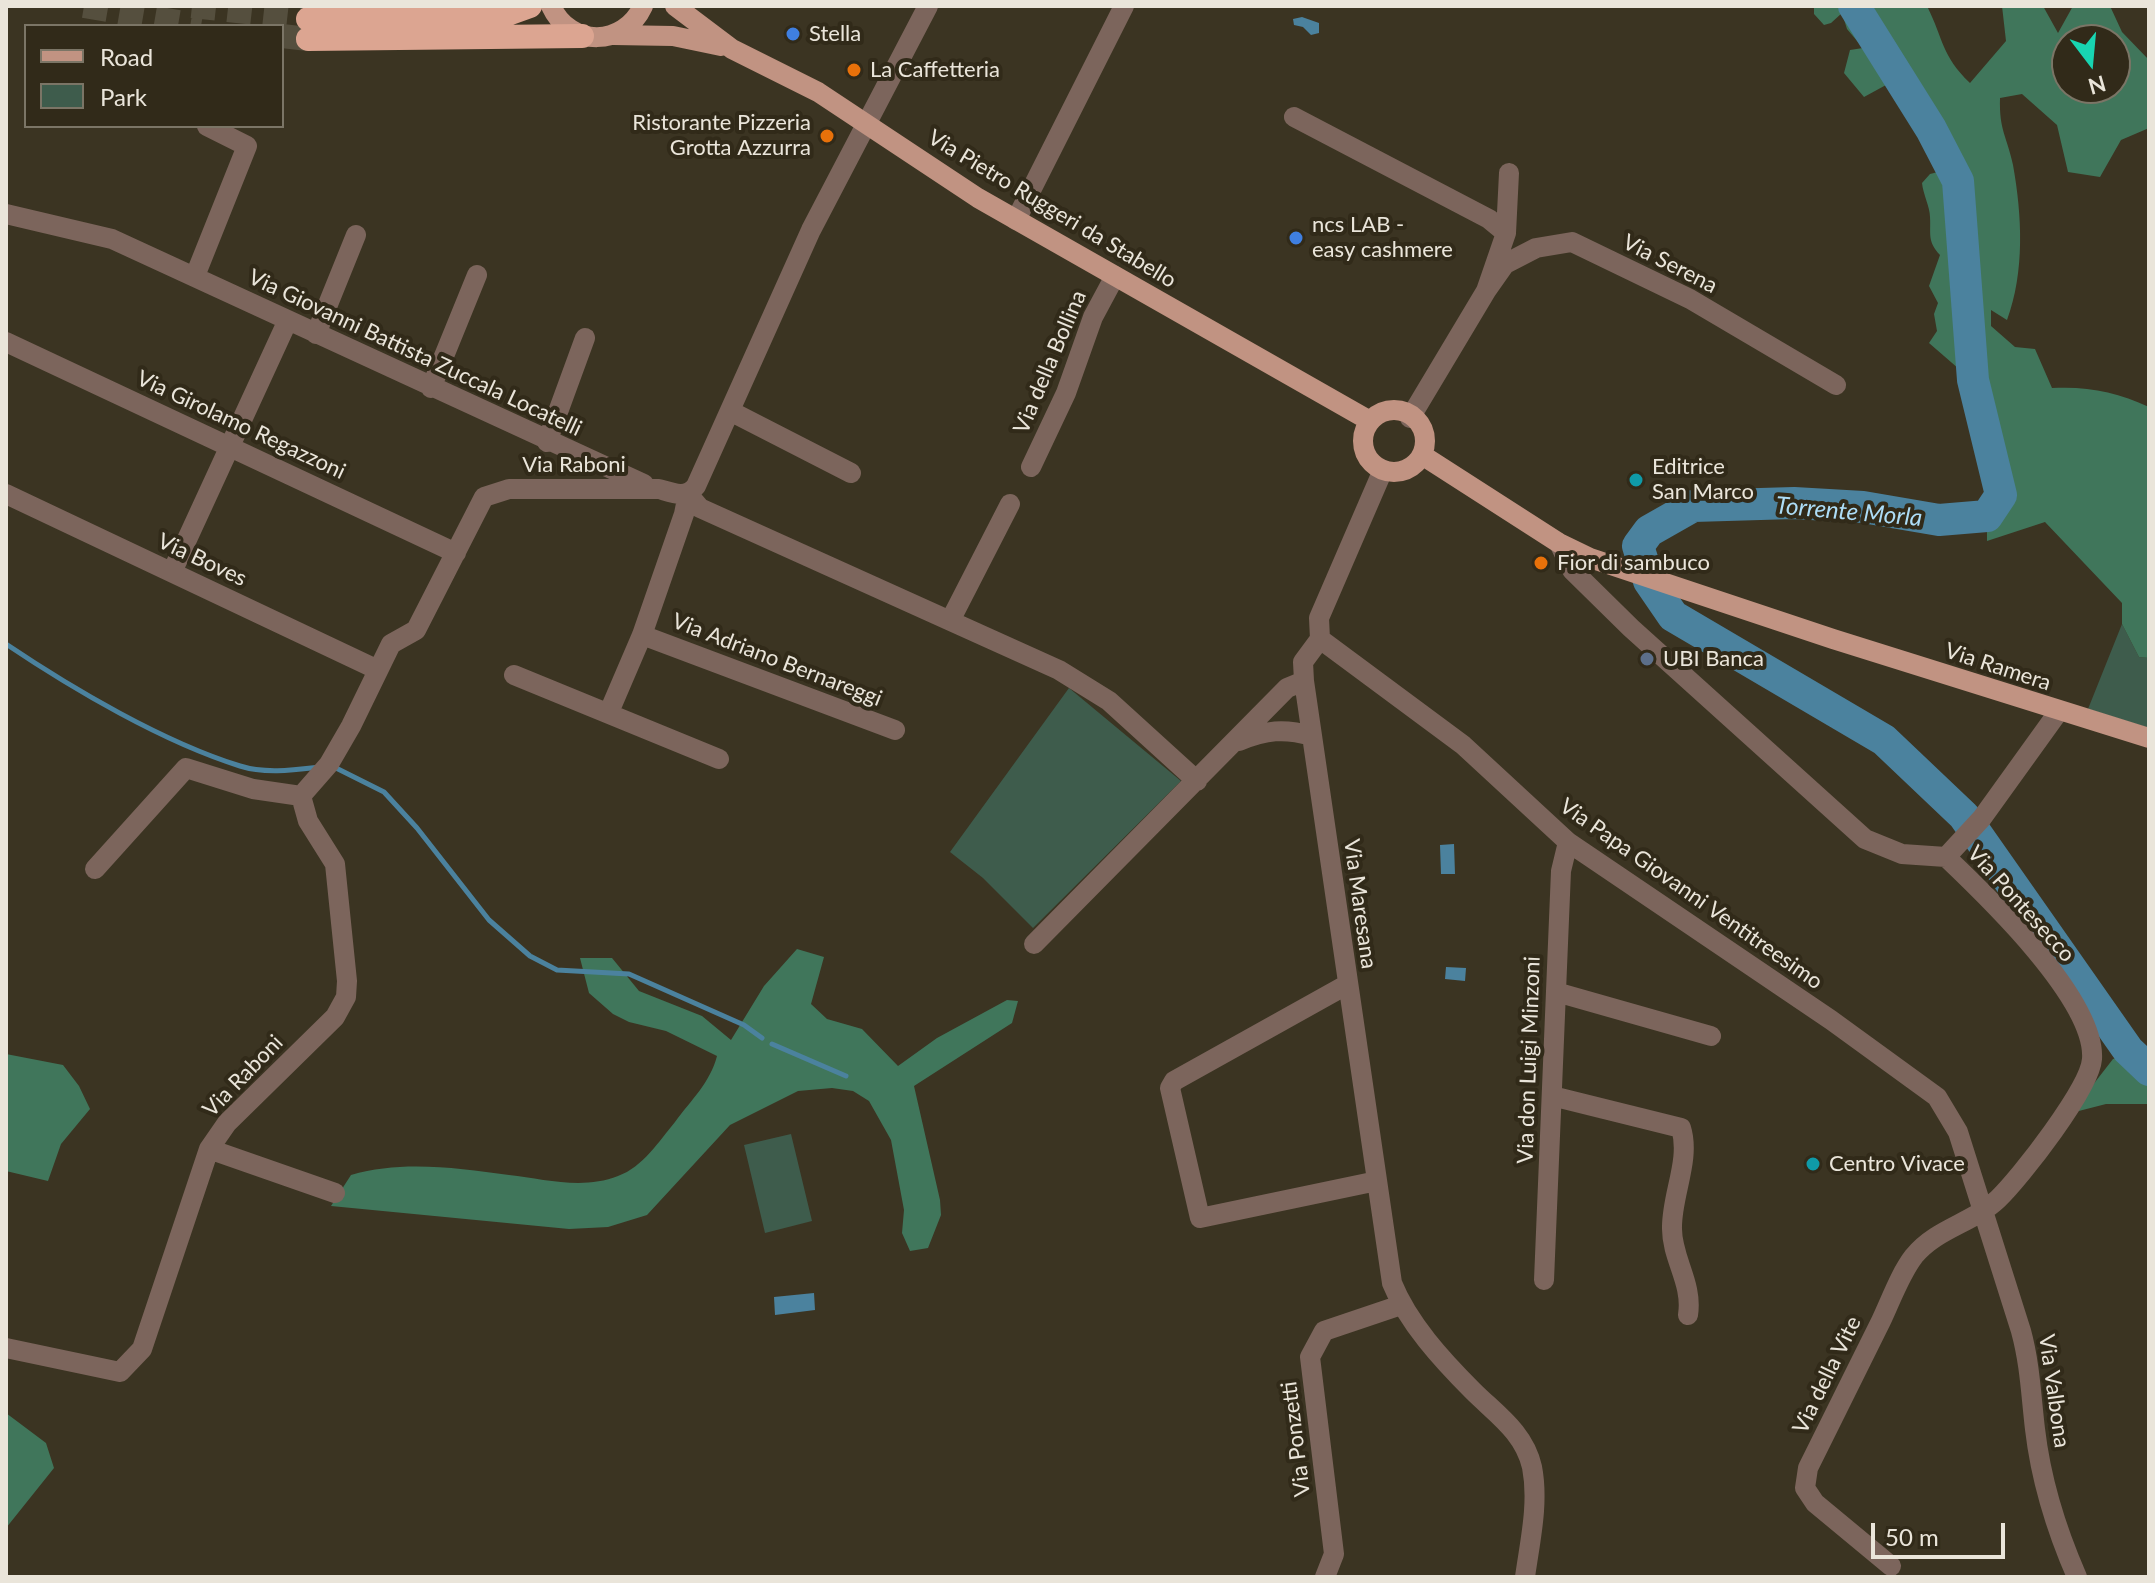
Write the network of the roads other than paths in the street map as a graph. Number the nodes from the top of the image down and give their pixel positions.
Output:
1 (530, 6) edge
2 (551, 6) edge
3 (643, 6) edge
4 (675, 6) edge
5 (928, 6) edge
6 (1124, 6) edge
7 (614, 35) junction
8 (582, 36) junction
9 (732, 49) junction
10 (1294, 117) dead end
11 (867, 123) junction
12 (211, 128) edge
13 (1509, 173) dead end
14 (6, 214) edge
15 (1016, 220) junction
16 (1506, 233) junction
17 (356, 235) dead end
18 (477, 275) dead end
19 (195, 276) junction
20 (1115, 276) junction
21 (1486, 291) junction
22 (288, 320) junction
23 (316, 334) junction
24 (585, 338) dead end
25 (6, 342) edge
26 (1836, 385) dead end
27 (431, 388) junction
28 (730, 411) junction
29 (1410, 416) junction
30 (1370, 421) junction
31 (547, 442) junction
32 (231, 446) junction
33 (1422, 455) junction
34 (1031, 467) dead end
35 (1383, 470) junction
36 (851, 473) dead end
37 (659, 489) junction
38 (6, 494) edge
39 (688, 494) junction
40 (1010, 504) dead end
41 (1559, 543) junction
42 (456, 553) junction
43 (172, 572) junction
44 (943, 615) junction
45 (642, 635) junction
46 (1320, 639) junction
47 (1833, 639) joint
48 (376, 669) junction
49 (514, 675) dead end
50 (1304, 681) junction
51 (2059, 711) junction
52 (609, 712) junction
53 (1309, 714) junction
54 (1285, 729) junction
55 (895, 730) dead end
56 (1312, 736) junction
57 (2149, 738) edge
58 (1235, 742) junction
59 (719, 759) dead end
60 (1197, 781) junction
61 (301, 796) junction
62 (1568, 842) junction
63 (1946, 857) junction
64 (95, 869) dead end
65 (1034, 944) dead end
66 (1348, 984) junction
67 (1556, 992) junction
68 (1711, 1036) dead end
69 (1552, 1096) junction
70 (209, 1149) junction
71 (1377, 1181) junction
72 (335, 1193) dead end
73 (1983, 1211) junction
74 (1544, 1280) dead end
75 (1401, 1305) junction
76 (1688, 1315) dead end
77 (6, 1348) edge
78 (1891, 1566) dead end
79 (1325, 1577) edge
80 (1525, 1577) edge
81 (2077, 1577) edge

1 - 8 highway
2 - 8 main road
3 - 7 main road
4 - 9 main road, Via Pietro Ruggeri da Stabello
5 - 11 street
6 - 15 street
7 - 8 main road
7 - 9 main road
9 - 11 main road, Via Pietro Ruggeri da Stabello
10 - 16 street
11 - 15 main road, Via Pietro Ruggeri da Stabello
11 - 28 street
12 - 19 street
13 - 16 street
14 - 19 street, Via Giovanni Battista Zuccala Locatelli
15 - 20 main road, Via Pietro Ruggeri da Stabello
16 - 21 street
17 - 23 street
18 - 27 street
19 - 22 street, Via Giovanni Battista Zuccala Locatelli
20 - 30 main road, Via Pietro Ruggeri da Stabello
20 - 34 street, Via della Bollina
21 - 26 street, Via Serena
21 - 29 street
22 - 23 street, Via Giovanni Battista Zuccala Locatelli
22 - 32 street
23 - 27 street, Via Giovanni Battista Zuccala Locatelli
24 - 31 street
25 - 32 street, Via Girolamo Regazzoni
27 - 31 street, Via Giovanni Battista Zuccala Locatelli
28 - 36 street
28 - 39 street
29 - 30 main road
29 - 33 main road
30 - 35 main road
31 - 37 street, Via Giovanni Battista Zuccala Locatelli
32 - 42 street, Via Girolamo Regazzoni
32 - 43 street
33 - 35 main road
33 - 41 main road, Via Pontesecco
35 - 46 street
37 - 39 street, Via Raboni
37 - 42 street, Via Raboni
38 - 43 street, Via Boves
39 - 44 street
39 - 45 street
40 - 44 street
41 - 47 main road, Via Pontesecco
41 - 63 street, Via Pontesecco
42 - 48 street, Via Raboni
43 - 48 street, Via Boves
44 - 60 street
45 - 52 street
45 - 55 street, Via Adriano Bernareggi
46 - 50 street, Via Maresana
46 - 62 street, Via Papa Giovanni Ventitreesimo
47 - 51 main road, Via Ramera
48 - 61 street, Via Raboni
49 - 52 street
50 - 53 street, Via Maresana
50 - 58 street
51 - 57 main road, Via Ramera
51 - 63 street
52 - 59 street
53 - 54 street
53 - 56 street, Via Maresana
54 - 56 street
54 - 58 street
56 - 66 street, Via Maresana
58 - 60 street
60 - 65 street
61 - 64 street
61 - 70 street, Via Raboni
62 - 67 street, Via don Luigi Minzoni
62 - 73 street, Via Papa Giovanni Ventitreesimo
63 - 73 street, Via Pontesecco
66 - 71 street, Via Maresana
66 - 71 street
67 - 68 street
67 - 69 street, Via don Luigi Minzoni
69 - 74 street, Via don Luigi Minzoni
69 - 76 street
70 - 72 street
70 - 77 street, Via Raboni
71 - 75 street, Via Maresana
73 - 78 street, Via della Vite
73 - 81 street, Via Valbona
75 - 79 street, Via Ponzetti
75 - 80 street, Via Maresana

